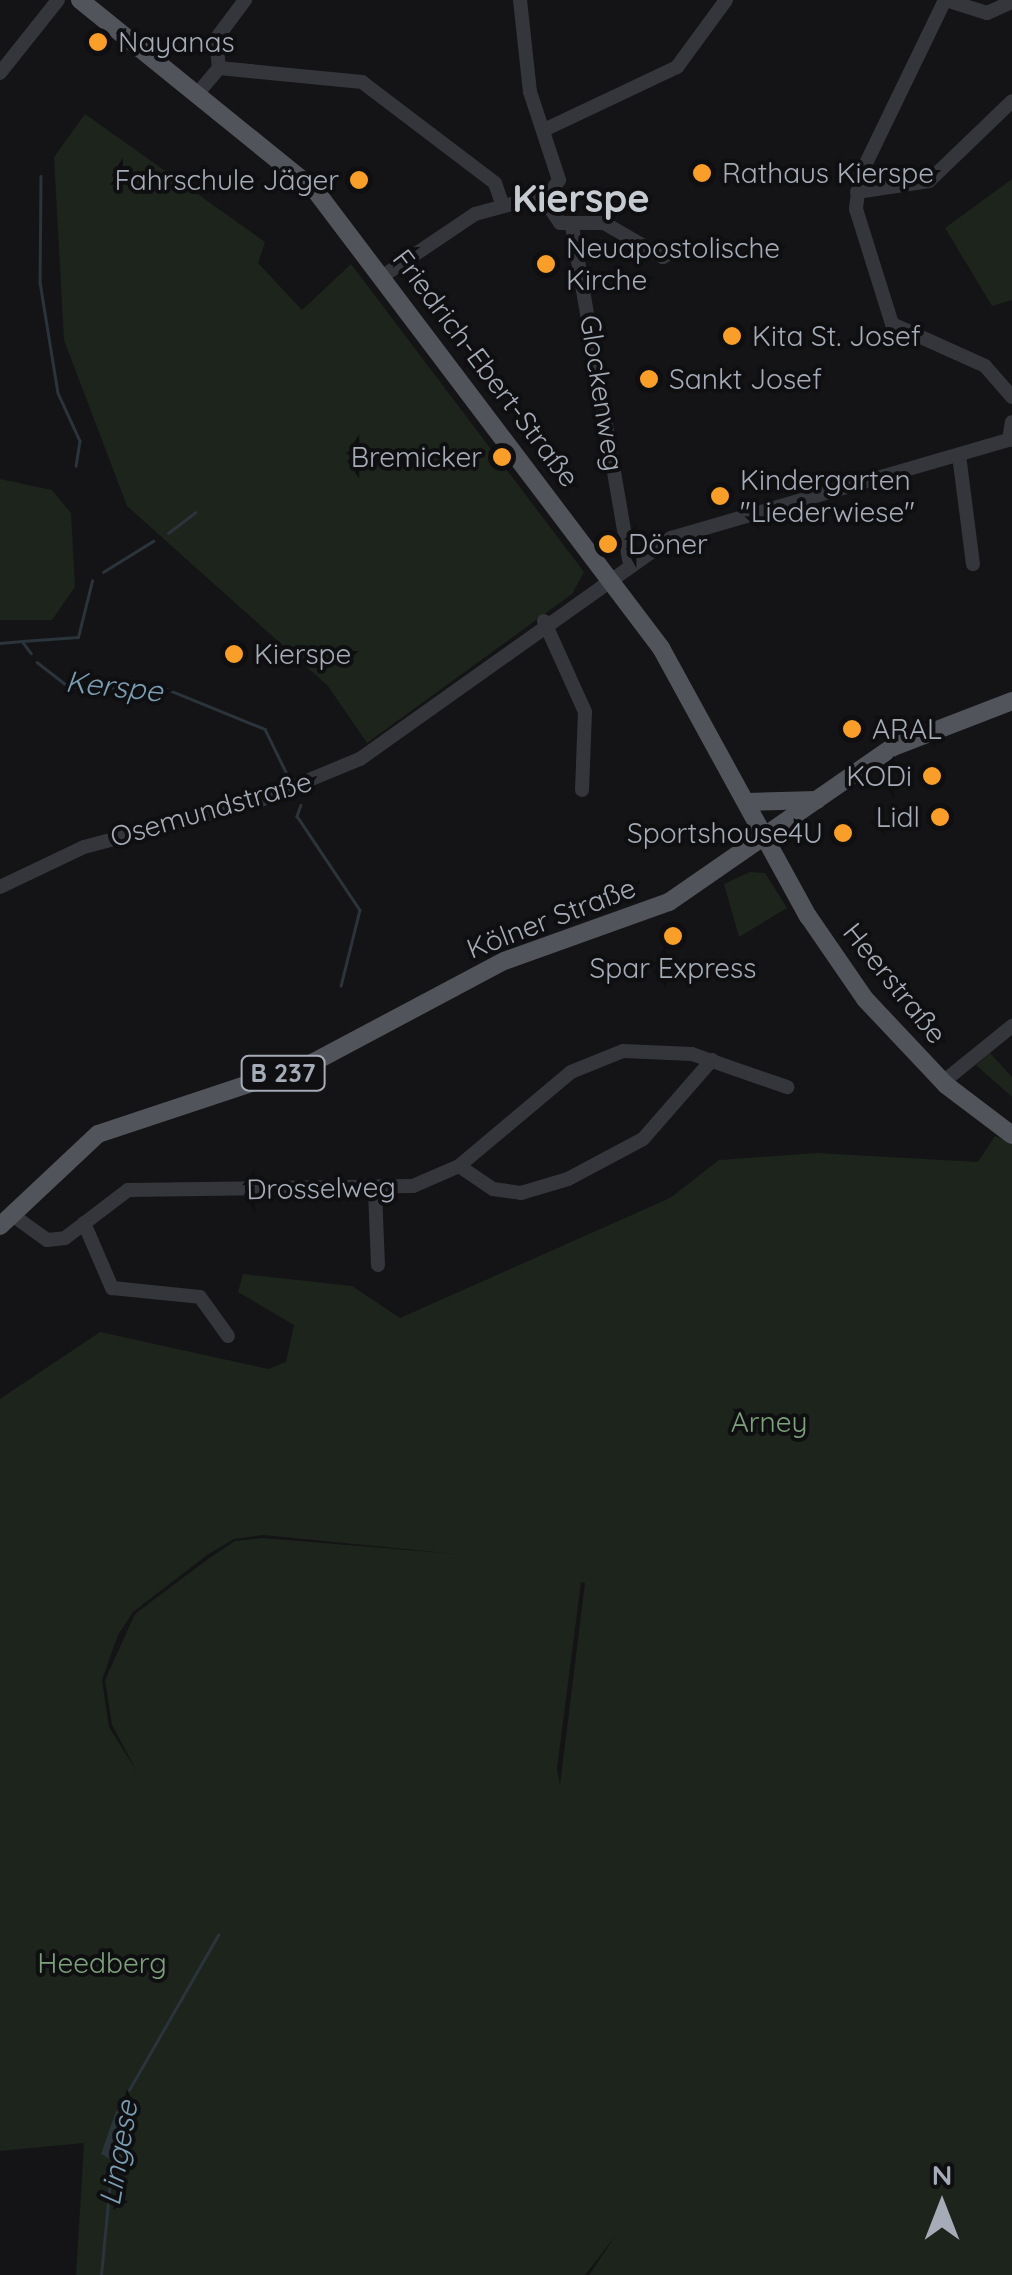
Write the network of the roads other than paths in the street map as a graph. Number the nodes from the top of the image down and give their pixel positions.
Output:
1 (58, 0) edge
2 (80, 0) edge
3 (246, 0) edge
4 (520, 0) edge
5 (726, 0) edge
6 (946, 0) edge
7 (1012, 2) edge
8 (219, 68) junction
9 (0, 73) edge
10 (198, 93) junction
11 (1012, 101) edge
12 (546, 129) junction
13 (857, 192) junction
14 (542, 196) junction
15 (502, 202) junction
16 (572, 226) junction
17 (682, 248) dead end
18 (382, 276) junction
19 (1012, 397) edge
20 (1012, 422) edge
21 (1011, 441) edge
22 (958, 455) junction
23 (629, 560) junction
24 (973, 564) dead end
25 (608, 575) junction
26 (544, 621) junction
27 (1012, 700) edge
28 (582, 790) dead end
29 (817, 800) junction
30 (747, 802) junction
31 (766, 840) junction
32 (0, 886) edge
33 (1012, 1026) edge
34 (712, 1060) junction
35 (943, 1082) junction
36 (787, 1087) dead end
37 (1012, 1135) edge
38 (459, 1166) junction
39 (375, 1190) junction
40 (6, 1220) edge
41 (84, 1223) junction
42 (378, 1265) dead end
43 (228, 1336) dead end

1 - 9 street
2 - 10 main road, Friedrich-Ebert-Straße
3 - 8 street
4 - 12 street
5 - 12 street
6 - 7 street
6 - 13 street
8 - 10 street
8 - 15 street
10 - 18 main road, Friedrich-Ebert-Straße
11 - 13 street
12 - 14 street
13 - 19 street
14 - 15 street
14 - 16 street
15 - 18 street
16 - 17 street
16 - 23 street, Glockenweg
18 - 25 main road, Friedrich-Ebert-Straße
20 - 21 street
21 - 22 street, Osemundstraße
22 - 23 street, Osemundstraße
22 - 24 street
23 - 25 street, Osemundstraße
25 - 26 street, Osemundstraße
25 - 30 main road, Friedrich-Ebert-Straße
26 - 28 street
26 - 32 street, Osemundstraße
27 - 29 main road, Kölner Straße / B 237
29 - 30 main road
29 - 31 main road, Kölner Straße / B 237
30 - 31 main road, Friedrich-Ebert-Straße
31 - 35 main road, Heerstraße
31 - 40 main road, Kölner Straße / B 237
33 - 35 street
34 - 36 street, Drosselweg
34 - 38 street, Drosselweg
34 - 38 street
35 - 37 main road, Heerstraße
38 - 39 street, Drosselweg
39 - 41 street, Drosselweg
39 - 42 street
40 - 41 street, Drosselweg
41 - 43 street

